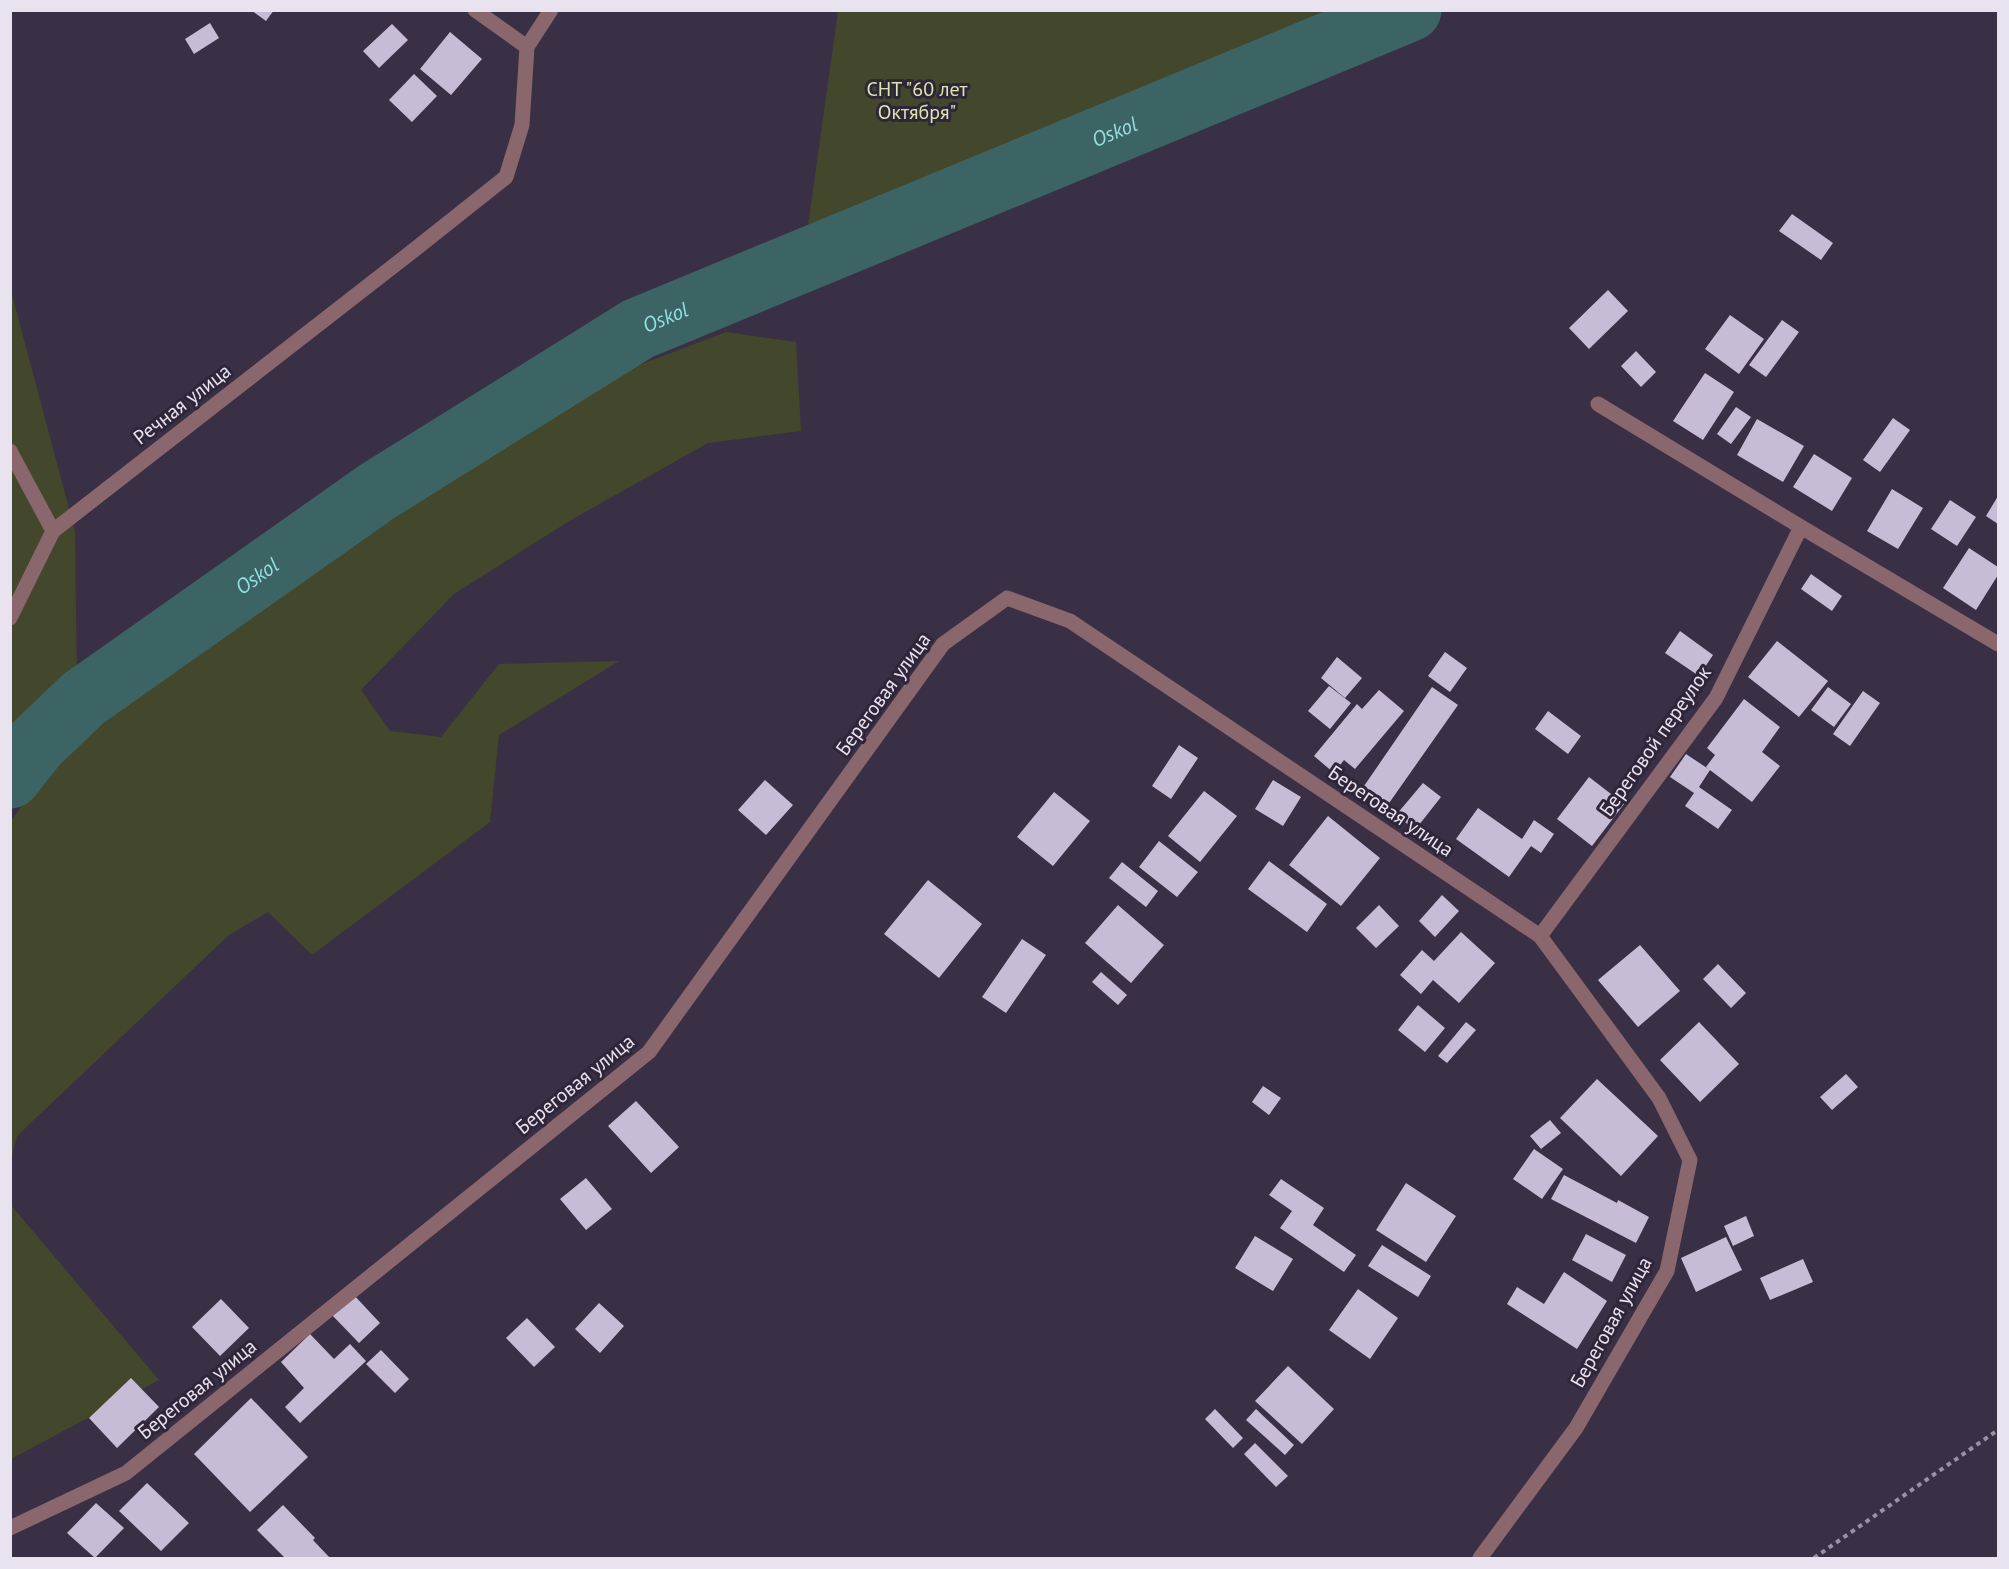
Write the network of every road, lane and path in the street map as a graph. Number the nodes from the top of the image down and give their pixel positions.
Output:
1 (475, 10) edge
2 (551, 10) edge
3 (527, 46) junction
4 (1598, 404) dead end
5 (10, 451) edge
6 (1801, 527) junction
7 (53, 531) junction
8 (10, 618) edge
9 (1998, 644) edge
10 (1540, 936) junction
11 (1998, 1430) edge
12 (10, 1528) edge
13 (1480, 1558) edge
14 (1814, 1558) edge

1 - 3 street
2 - 3 street
3 - 7 street, Речная улица
4 - 6 street
5 - 7 street
6 - 9 street
6 - 10 street, Береговой переулок
7 - 8 street, Речная улица
10 - 12 street, Береговая улица
10 - 13 street, Береговая улица
11 - 14 path

